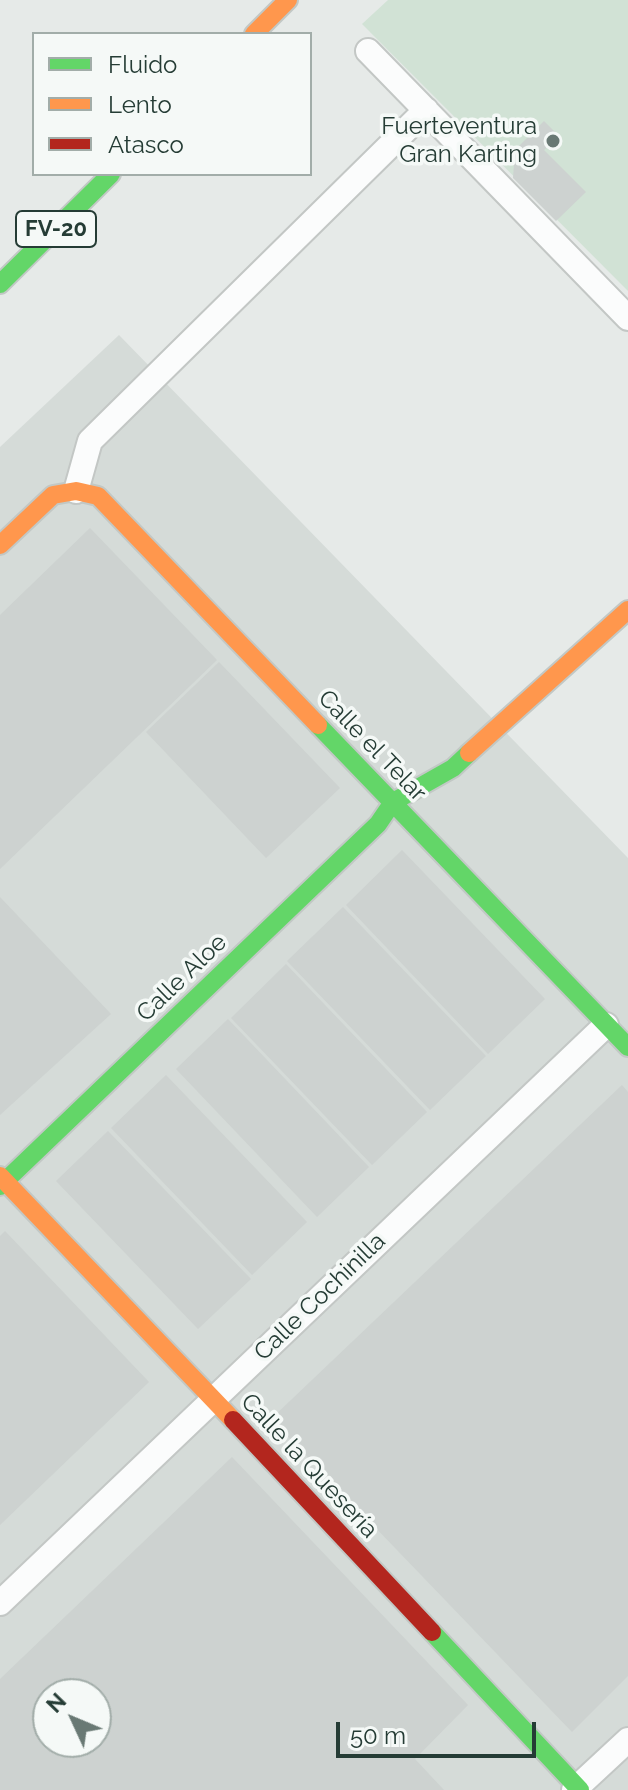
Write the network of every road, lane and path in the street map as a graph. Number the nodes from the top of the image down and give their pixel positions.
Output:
1 (288, 0) edge
2 (256, 32) edge
3 (368, 51) dead end
4 (426, 110) junction
5 (109, 176) edge
6 (0, 284) edge
7 (628, 318) edge
8 (76, 491) junction
9 (0, 545) edge
10 (628, 610) edge
11 (393, 802) junction
12 (606, 1025) junction
13 (628, 1047) edge
14 (2, 1181) edge
15 (214, 1399) junction
16 (0, 1603) edge
17 (628, 1740) edge
18 (577, 1789) edge

1 - 2 street
3 - 4 street
4 - 7 street
4 - 8 street
5 - 6 street, FV-20
8 - 9 street
8 - 11 street, Calle el Telar
10 - 11 street
11 - 12 street, Calle el Telar
11 - 14 street, Calle Aloe
12 - 13 street, Calle el Telar
12 - 15 street, Calle Cochinilla
14 - 15 street, Calle la Quesería
15 - 16 street, Calle Cochinilla
15 - 18 street, Calle la Quesería
17 - 18 street

